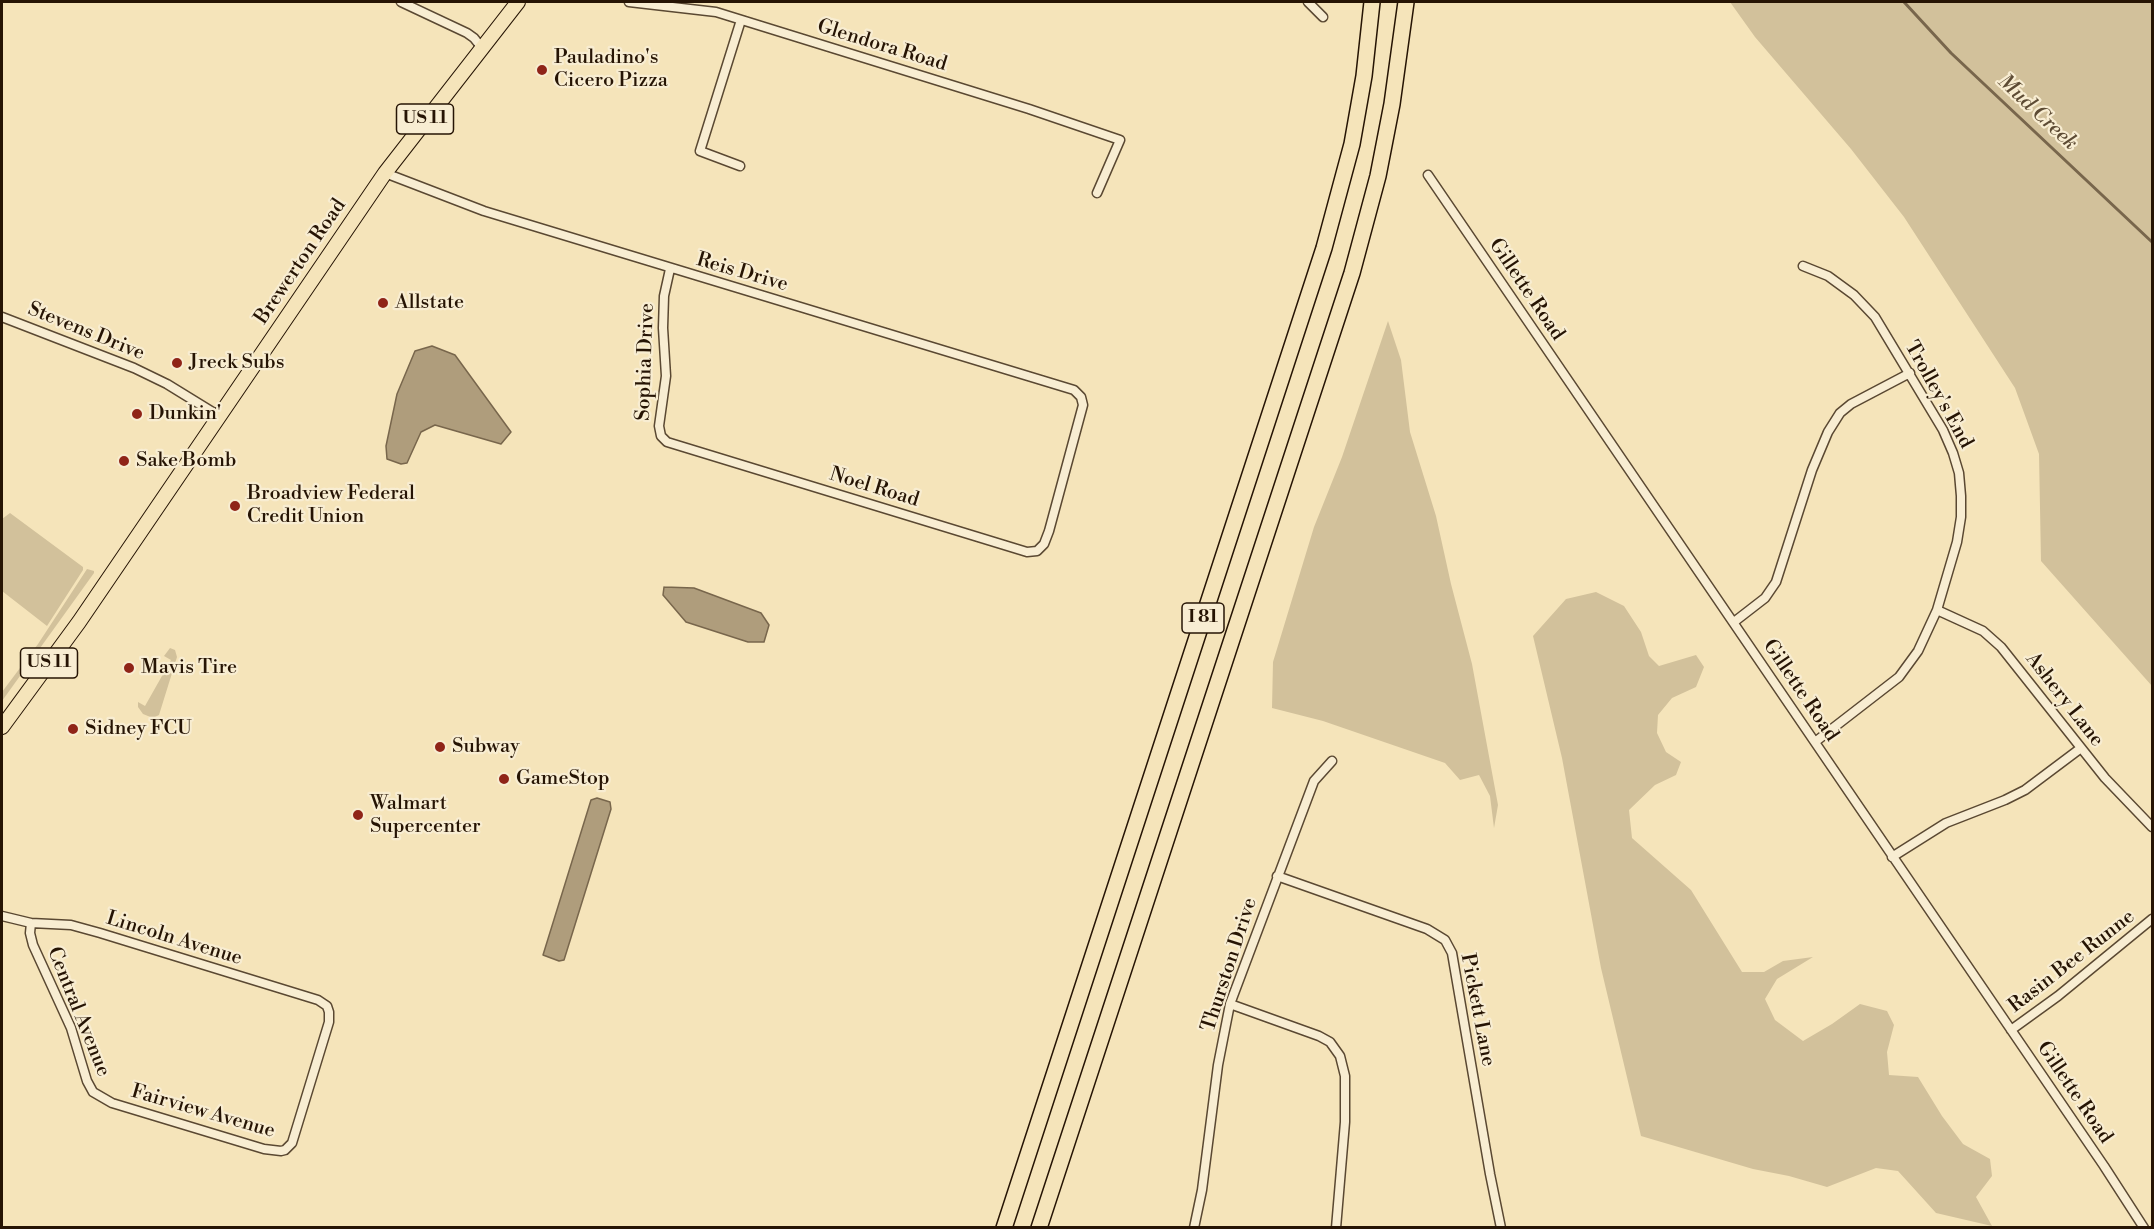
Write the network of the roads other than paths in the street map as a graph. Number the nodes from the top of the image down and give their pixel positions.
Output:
1 (401, 2) edge
2 (518, 2) edge
3 (629, 2) edge
4 (1308, 2) edge
5 (1372, 2) edge
6 (1406, 2) edge
7 (1323, 17) dead end
8 (741, 20) junction
9 (482, 48) junction
10 (740, 166) dead end
11 (385, 173) junction
12 (1428, 175) dead end
13 (1096, 193) dead end
14 (1803, 266) dead end
15 (670, 269) junction
16 (2, 317) edge
17 (1910, 373) junction
18 (219, 416) junction
19 (678, 446) joint
20 (1049, 531) joint
21 (1937, 610) junction
22 (1734, 622) junction
23 (2, 728) edge
24 (1815, 742) junction
25 (2081, 748) junction
26 (1332, 761) dead end
27 (2152, 827) edge
28 (1892, 857) junction
29 (1277, 876) junction
30 (2, 916) edge
31 (2152, 920) edge
32 (30, 923) junction
33 (1230, 1004) junction
34 (2011, 1030) junction
35 (112, 1103) joint
36 (284, 1150) joint
37 (1004, 1227) edge
38 (1039, 1227) edge
39 (1194, 1227) edge
40 (1336, 1227) edge
41 (1501, 1227) edge
42 (2144, 1227) edge

1 - 9 street
2 - 9 main road, Brewerton Road / US 11
3 - 8 street, Glendora Road
4 - 7 street
5 - 37 highway, I 81
6 - 38 highway, I 81
8 - 10 street
8 - 13 street, Glendora Road
9 - 11 main road, Brewerton Road / US 11
11 - 15 street, Reis Drive
11 - 18 main road, Brewerton Road / US 11
12 - 22 street, Gillette Road
14 - 17 street, Trolley's End
15 - 19 street, Sophia Drive
15 - 20 street, Reis Drive
16 - 18 street, Stevens Drive
17 - 21 street, Trolley's End
17 - 22 street
18 - 23 main road, Brewerton Road / US 11
19 - 20 street, Noel Road
21 - 24 street, Trolley's End
21 - 25 street, Ashery Lane
22 - 24 street, Gillette Road
24 - 28 street, Gillette Road
25 - 27 street, Ashery Lane
25 - 28 street
26 - 29 street, Thurston Drive
28 - 34 street, Gillette Road
29 - 33 street, Thurston Drive
29 - 41 street, Pickett Lane
30 - 32 street, Lincoln Avenue
31 - 34 street, Rasin Bee Runne
32 - 35 street, Central Avenue
32 - 36 street, Lincoln Avenue
33 - 39 street, Thurston Drive
33 - 40 street
34 - 42 street, Gillette Road
35 - 36 street, Fairview Avenue

